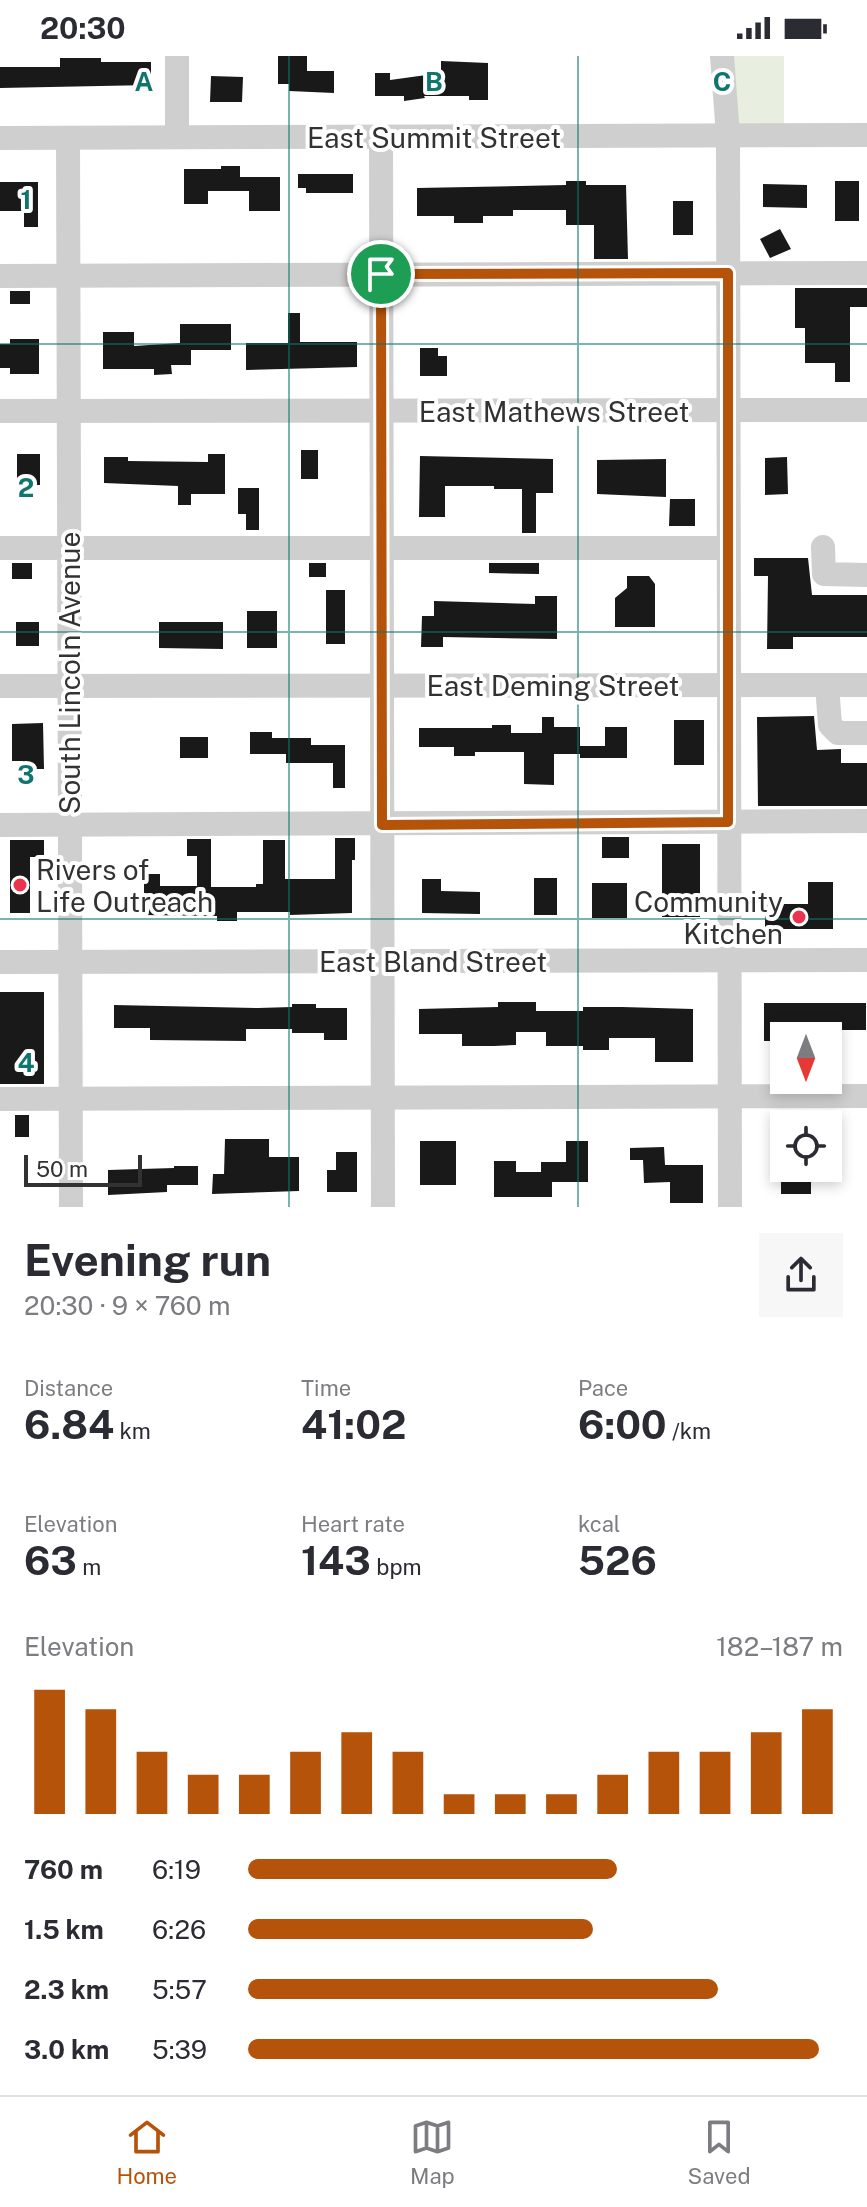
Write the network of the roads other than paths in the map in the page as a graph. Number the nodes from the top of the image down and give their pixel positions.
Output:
1 (177, 56) edge
2 (722, 56) edge
3 (728, 135) junction
4 (867, 135) edge
5 (177, 137) junction
6 (0, 138) edge
7 (68, 138) junction
8 (381, 138) junction
9 (728, 273) junction
10 (867, 273) edge
11 (381, 274) junction
12 (68, 275) junction
13 (0, 276) edge
14 (867, 410) edge
15 (0, 411) edge
16 (69, 411) junction
17 (381, 411) junction
18 (728, 411) junction
19 (382, 547) junction
20 (823, 547) dead end
21 (0, 548) edge
22 (69, 548) junction
23 (727, 548) junction
24 (867, 575) edge
25 (382, 684) junction
26 (727, 685) junction
27 (827, 685) junction
28 (867, 685) edge
29 (0, 686) edge
30 (69, 686) junction
31 (867, 733) edge
32 (867, 821) edge
33 (728, 822) junction
34 (0, 825) edge
35 (70, 825) junction
36 (382, 825) junction
37 (382, 960) junction
38 (867, 960) edge
39 (729, 961) junction
40 (0, 962) edge
41 (71, 962) junction
42 (730, 1096) junction
43 (867, 1096) edge
44 (0, 1099) edge
45 (71, 1099) junction
46 (383, 1099) junction
47 (71, 1207) edge
48 (383, 1207) edge
49 (730, 1207) edge

1 - 5 street
2 - 3 street
3 - 4 street, East Summit Street
3 - 8 street, East Summit Street
3 - 9 street
5 - 7 street, East Summit Street
5 - 8 street, East Summit Street
6 - 7 street, East Summit Street
7 - 12 street, South Lincoln Avenue
8 - 11 street
9 - 10 street
9 - 11 street
9 - 18 street
11 - 12 street
11 - 17 street
12 - 13 street
12 - 16 street, South Lincoln Avenue
14 - 18 street, East Mathews Street
15 - 16 street, East Mathews Street
16 - 17 street, East Mathews Street
16 - 22 street, South Lincoln Avenue
17 - 18 street, East Mathews Street
17 - 19 street
18 - 23 street
19 - 22 street
19 - 23 street
19 - 25 street
20 - 24 street
21 - 22 street
22 - 30 street, South Lincoln Avenue
23 - 26 street
25 - 26 street, East Deming Street
25 - 30 street, East Deming Street
25 - 36 street
26 - 27 street, East Deming Street
26 - 33 street
27 - 28 street, East Deming Street
27 - 31 street
29 - 30 street, East Deming Street
30 - 35 street, South Lincoln Avenue
32 - 33 street
33 - 36 street
33 - 39 street
34 - 35 street
35 - 36 street
35 - 41 street, South Lincoln Avenue
36 - 37 street
37 - 39 street, East Bland Street
37 - 41 street, East Bland Street
37 - 46 street
38 - 39 street, East Bland Street
39 - 42 street
40 - 41 street, East Bland Street
41 - 45 street, South Lincoln Avenue
42 - 43 street
42 - 46 street
42 - 49 street
44 - 45 street
45 - 46 street
45 - 47 street, South Lincoln Avenue
46 - 48 street

